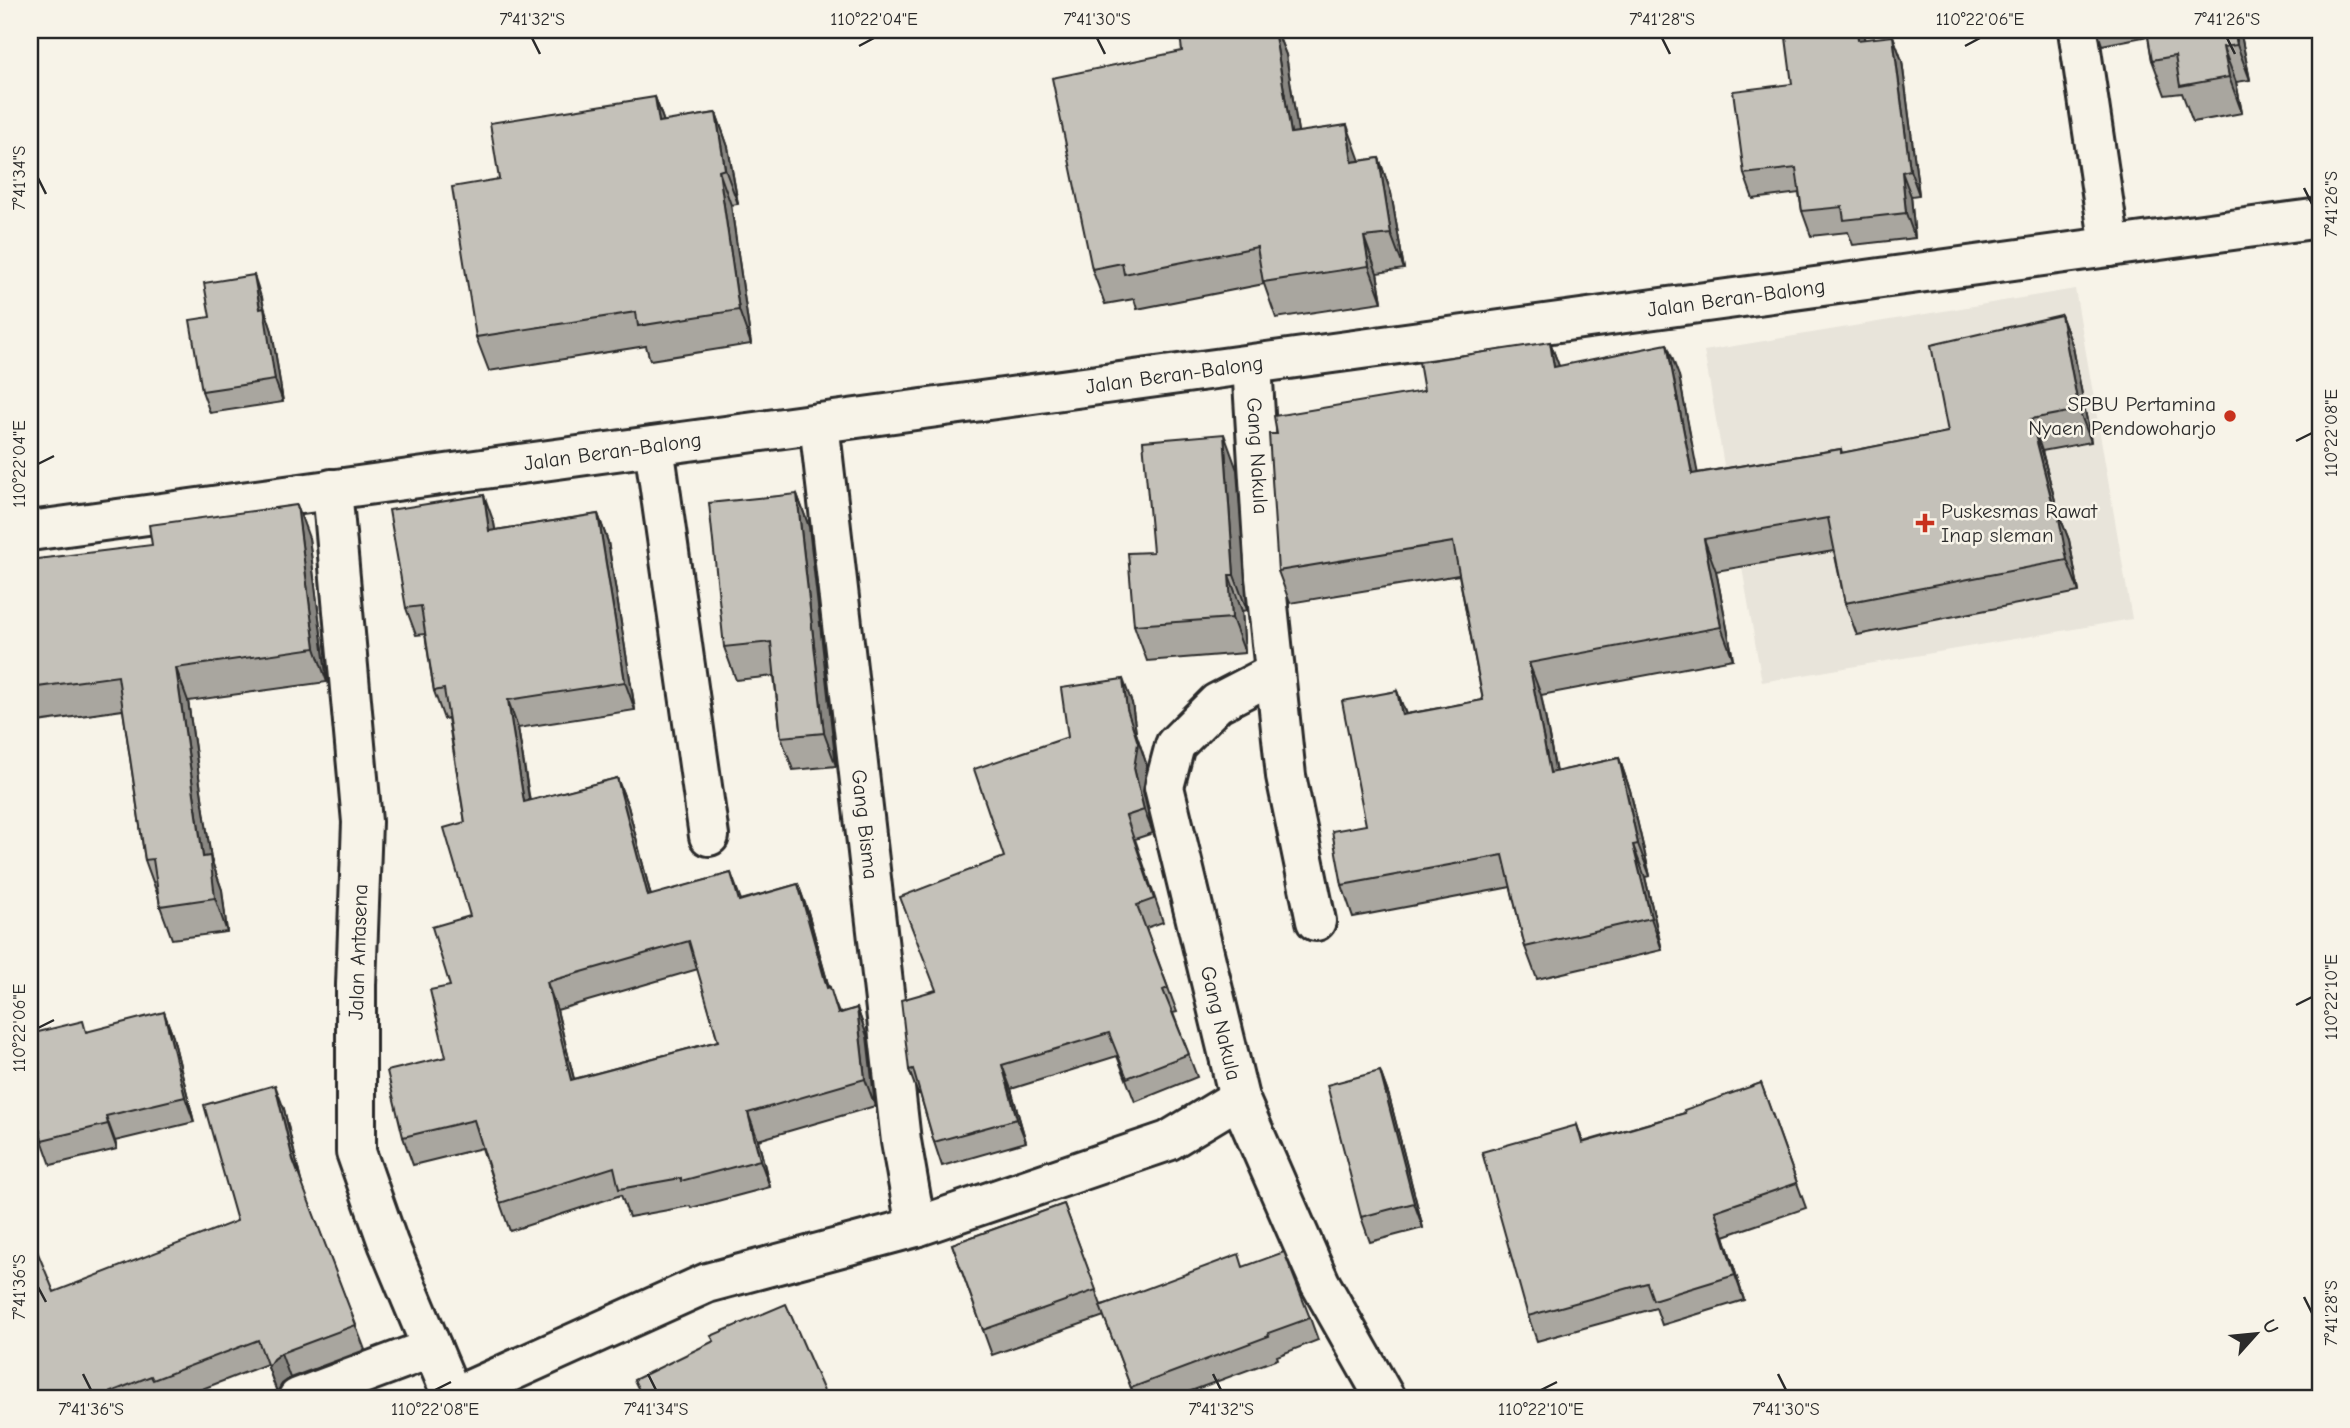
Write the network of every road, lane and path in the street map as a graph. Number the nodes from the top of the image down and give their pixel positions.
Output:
1 (2078, 30) edge
2 (2320, 218) edge
3 (2110, 247) junction
4 (1252, 365) junction
5 (819, 423) junction
6 (654, 446) junction
7 (332, 489) junction
8 (30, 531) edge
9 (1275, 673) junction
10 (709, 836) dead end
11 (1316, 921) dead end
12 (1239, 1098) junction
13 (916, 1227) junction
14 (432, 1348) junction
15 (298, 1398) edge
16 (452, 1398) edge
17 (1385, 1398) edge

1 - 3 street
2 - 3 street, Jalan Beran-Balong
3 - 4 street, Jalan Beran-Balong
4 - 5 street, Jalan Beran-Balong
4 - 9 street, Gang Nakula
5 - 6 street, Jalan Beran-Balong
5 - 13 street, Gang Bisma
6 - 7 street, Jalan Beran-Balong
6 - 10 street
7 - 8 street, Jalan Beran-Balong
7 - 14 street, Jalan Antasena
9 - 11 street, Gang Nakula
9 - 12 street, Gang Nakula
12 - 13 street
12 - 17 street, Gang Nakula
13 - 16 street
14 - 15 street
14 - 16 street, Jalan Antasena

